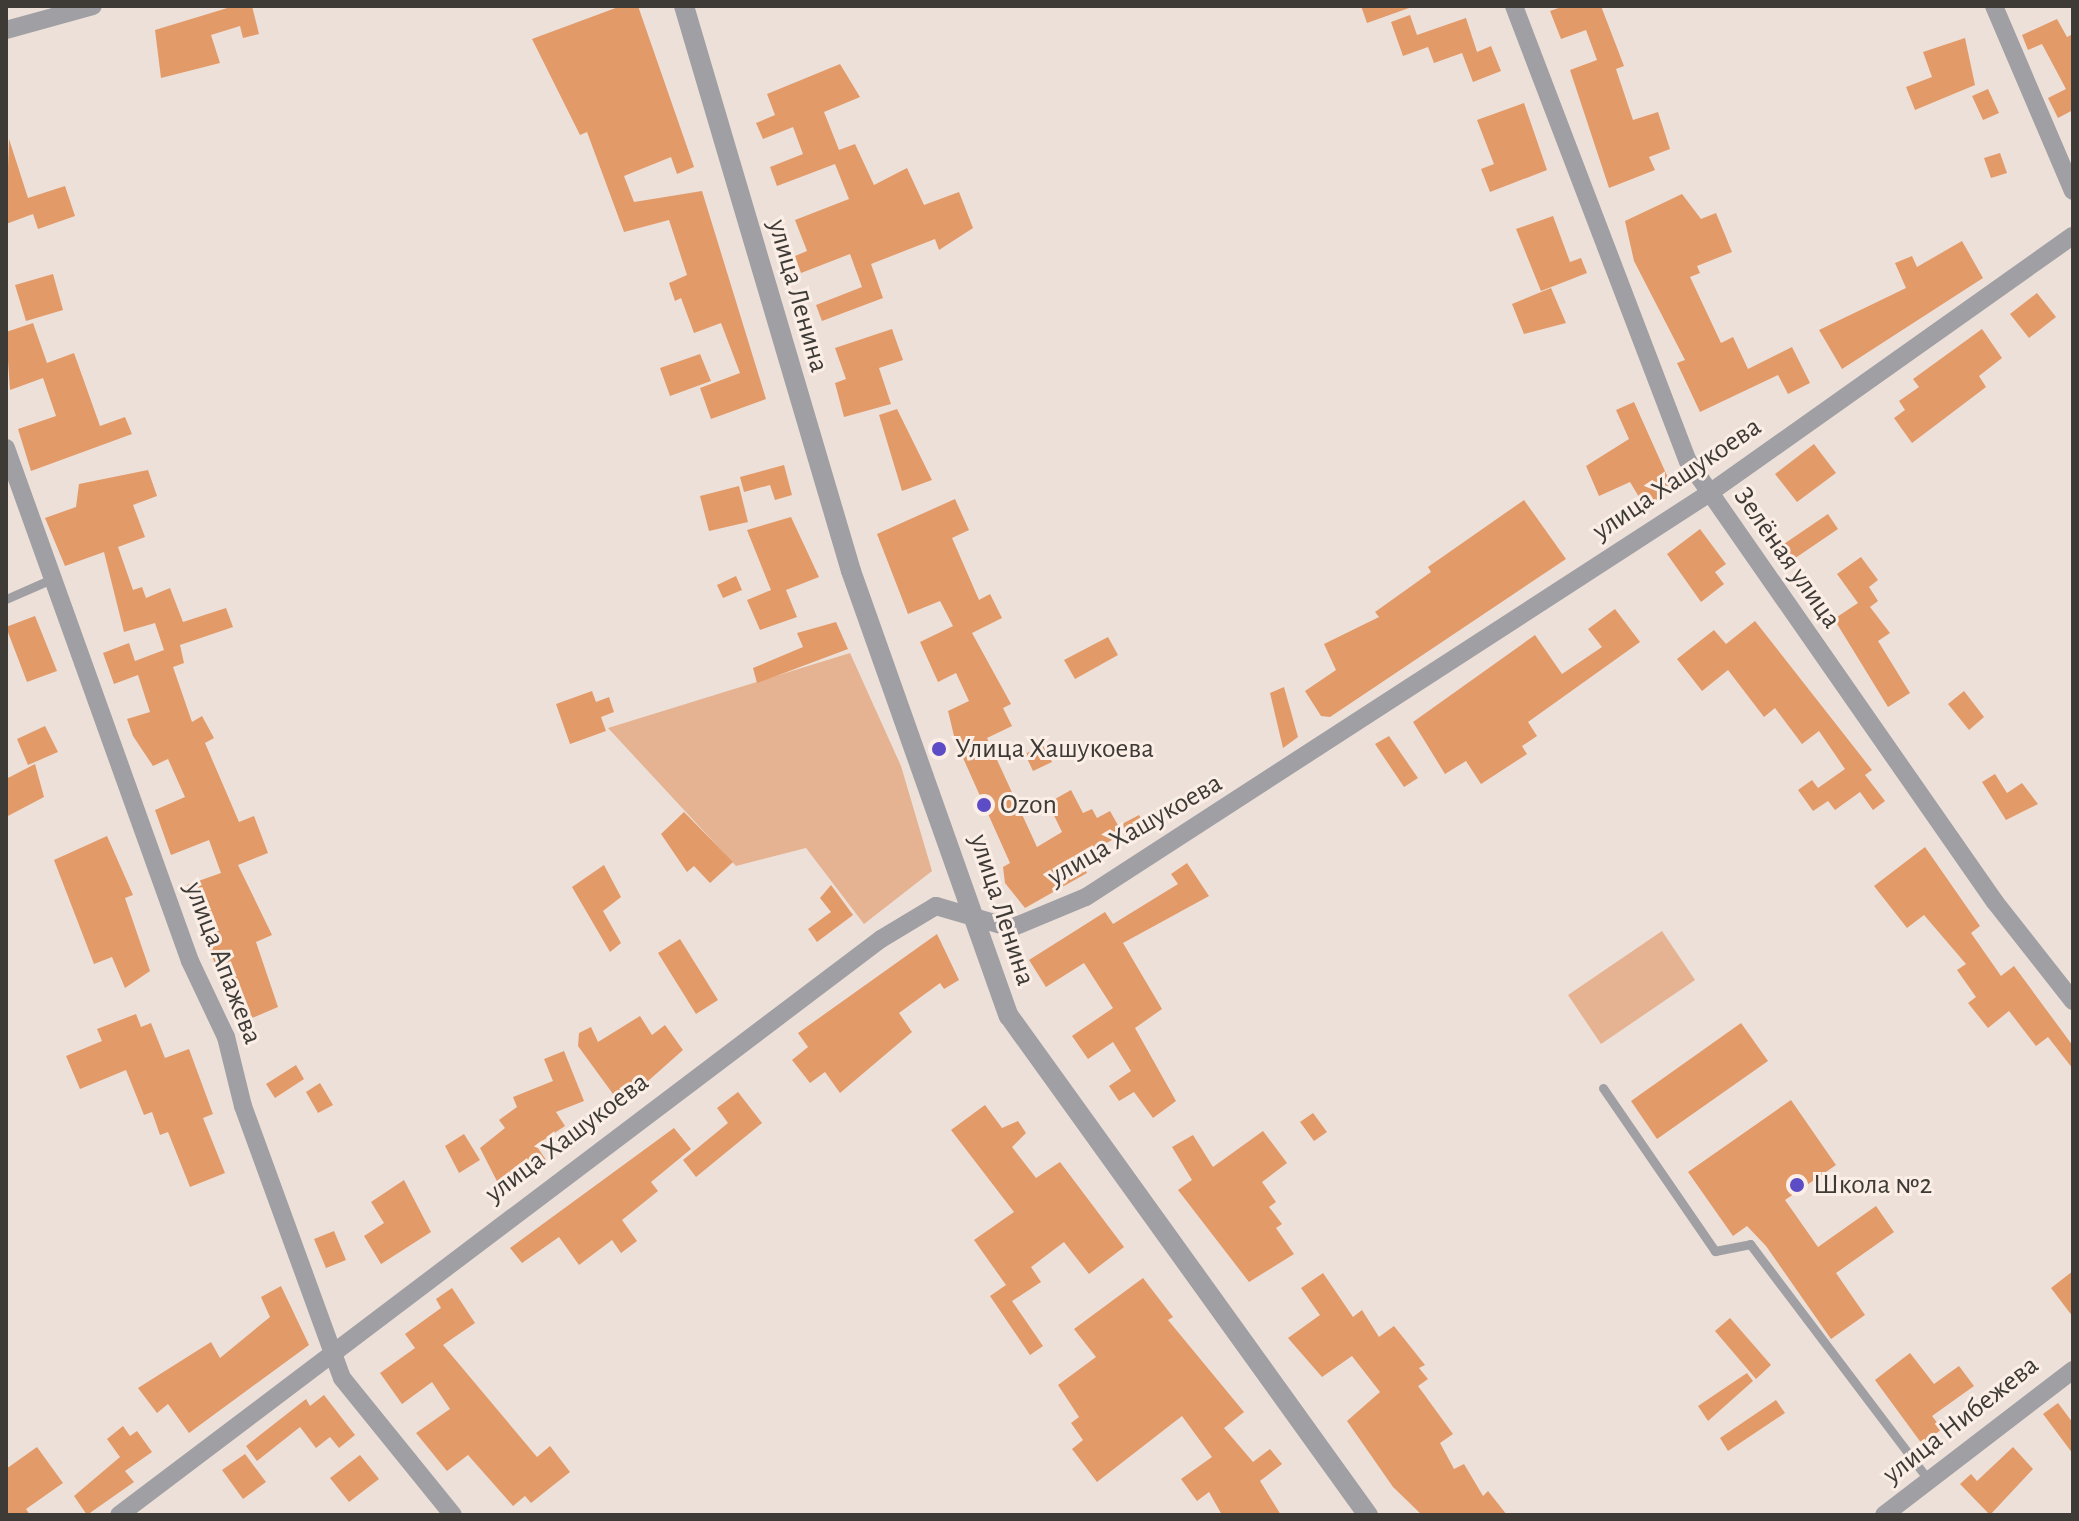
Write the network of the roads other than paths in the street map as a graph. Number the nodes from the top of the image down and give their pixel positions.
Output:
1 (93, 6) edge
2 (684, 6) edge
3 (1514, 6) edge
4 (1994, 6) edge
5 (6, 30) edge
6 (2073, 191) edge
7 (2073, 236) edge
8 (6, 448) edge
9 (1708, 494) junction
10 (54, 578) junction
11 (6, 599) edge
12 (973, 920) junction
13 (2073, 1001) edge
14 (1603, 1088) dead end
15 (333, 1351) junction
16 (2073, 1370) edge
17 (1929, 1482) junction
18 (119, 1515) edge
19 (453, 1515) edge
20 (1368, 1515) edge
21 (1884, 1515) edge

1 - 5 street
2 - 12 street, улица Ленина
3 - 9 street, Зелёная улица
4 - 6 street
7 - 9 street, улица Хашукоева
8 - 10 street, улица Апажева
9 - 12 street, улица Хашукоева
9 - 13 street, Зелёная улица
10 - 11 lane
10 - 15 street, улица Апажева
12 - 15 street, улица Хашукоева
12 - 20 street, улица Ленина
14 - 17 lane
15 - 18 street, улица Хашукоева
15 - 19 street, улица Апажева
16 - 17 street, улица Нибежева
17 - 21 street, улица Нибежева

